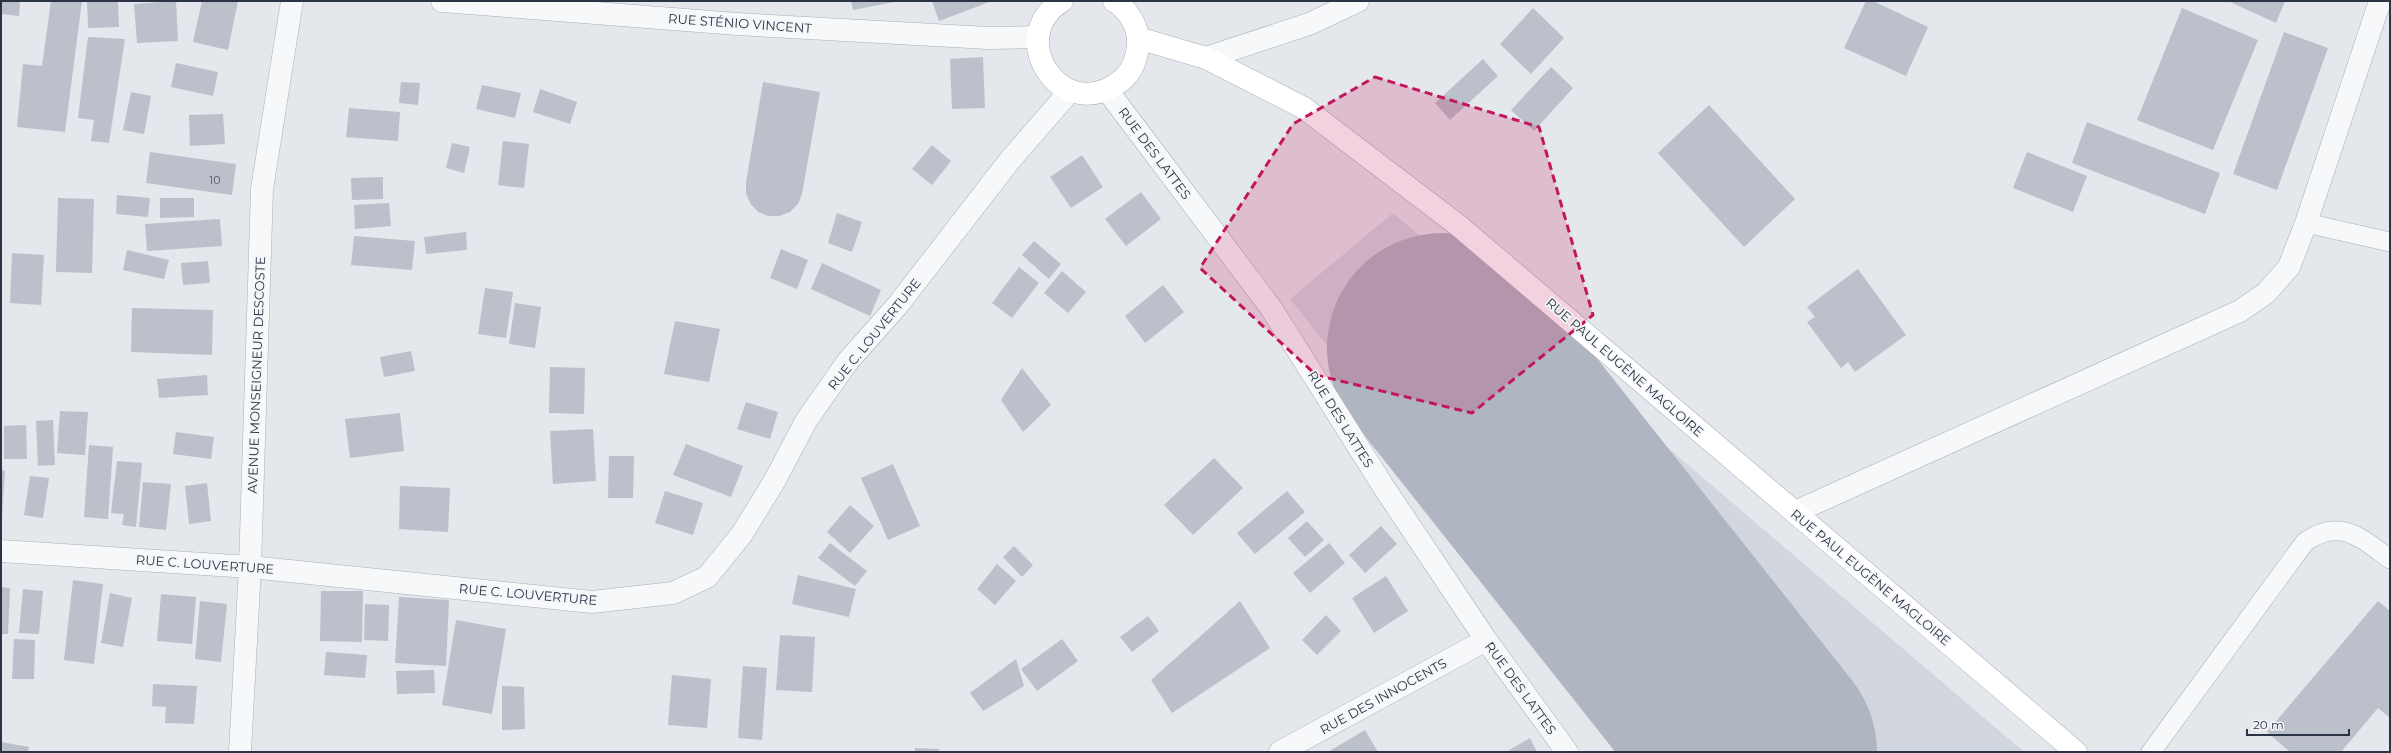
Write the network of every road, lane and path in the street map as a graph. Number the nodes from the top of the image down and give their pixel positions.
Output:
1 (292, 1) edge
2 (442, 1) edge
3 (1062, 1) edge
4 (1114, 1) edge
5 (1358, 1) edge
6 (2380, 1) edge
7 (1038, 37) junction
8 (1138, 38) junction
9 (1206, 58) junction
10 (1107, 90) junction
11 (1070, 91) junction
12 (2306, 223) junction
13 (2390, 242) edge
14 (1795, 512) junction
15 (1, 551) edge
16 (2390, 560) edge
17 (250, 567) junction
18 (1486, 640) junction
19 (240, 752) edge
20 (1280, 752) edge
21 (1567, 752) edge
22 (2076, 752) edge
23 (2151, 752) edge

1 - 17 street, AVENUE MONSEIGNEUR DESCOSTE
2 - 7 street, RUE STÉNIO VINCENT
3 - 7 main road
4 - 8 main road
5 - 9 street
6 - 12 street
7 - 11 main road
8 - 9 main road, RUE PAUL EUGÈNE MAGLOIRE
8 - 10 main road
9 - 14 main road, RUE PAUL EUGÈNE MAGLOIRE
10 - 11 main road
10 - 18 street, RUE DES LATTES
11 - 17 street, RUE C. LOUVERTURE
12 - 13 lane
12 - 14 street
14 - 22 main road, RUE PAUL EUGÈNE MAGLOIRE
15 - 17 street, RUE C. LOUVERTURE
16 - 23 lane
17 - 19 street, AVENUE MONSEIGNEUR DESCOSTE
18 - 20 street, RUE DES INNOCENTS
18 - 21 street, RUE DES LATTES

